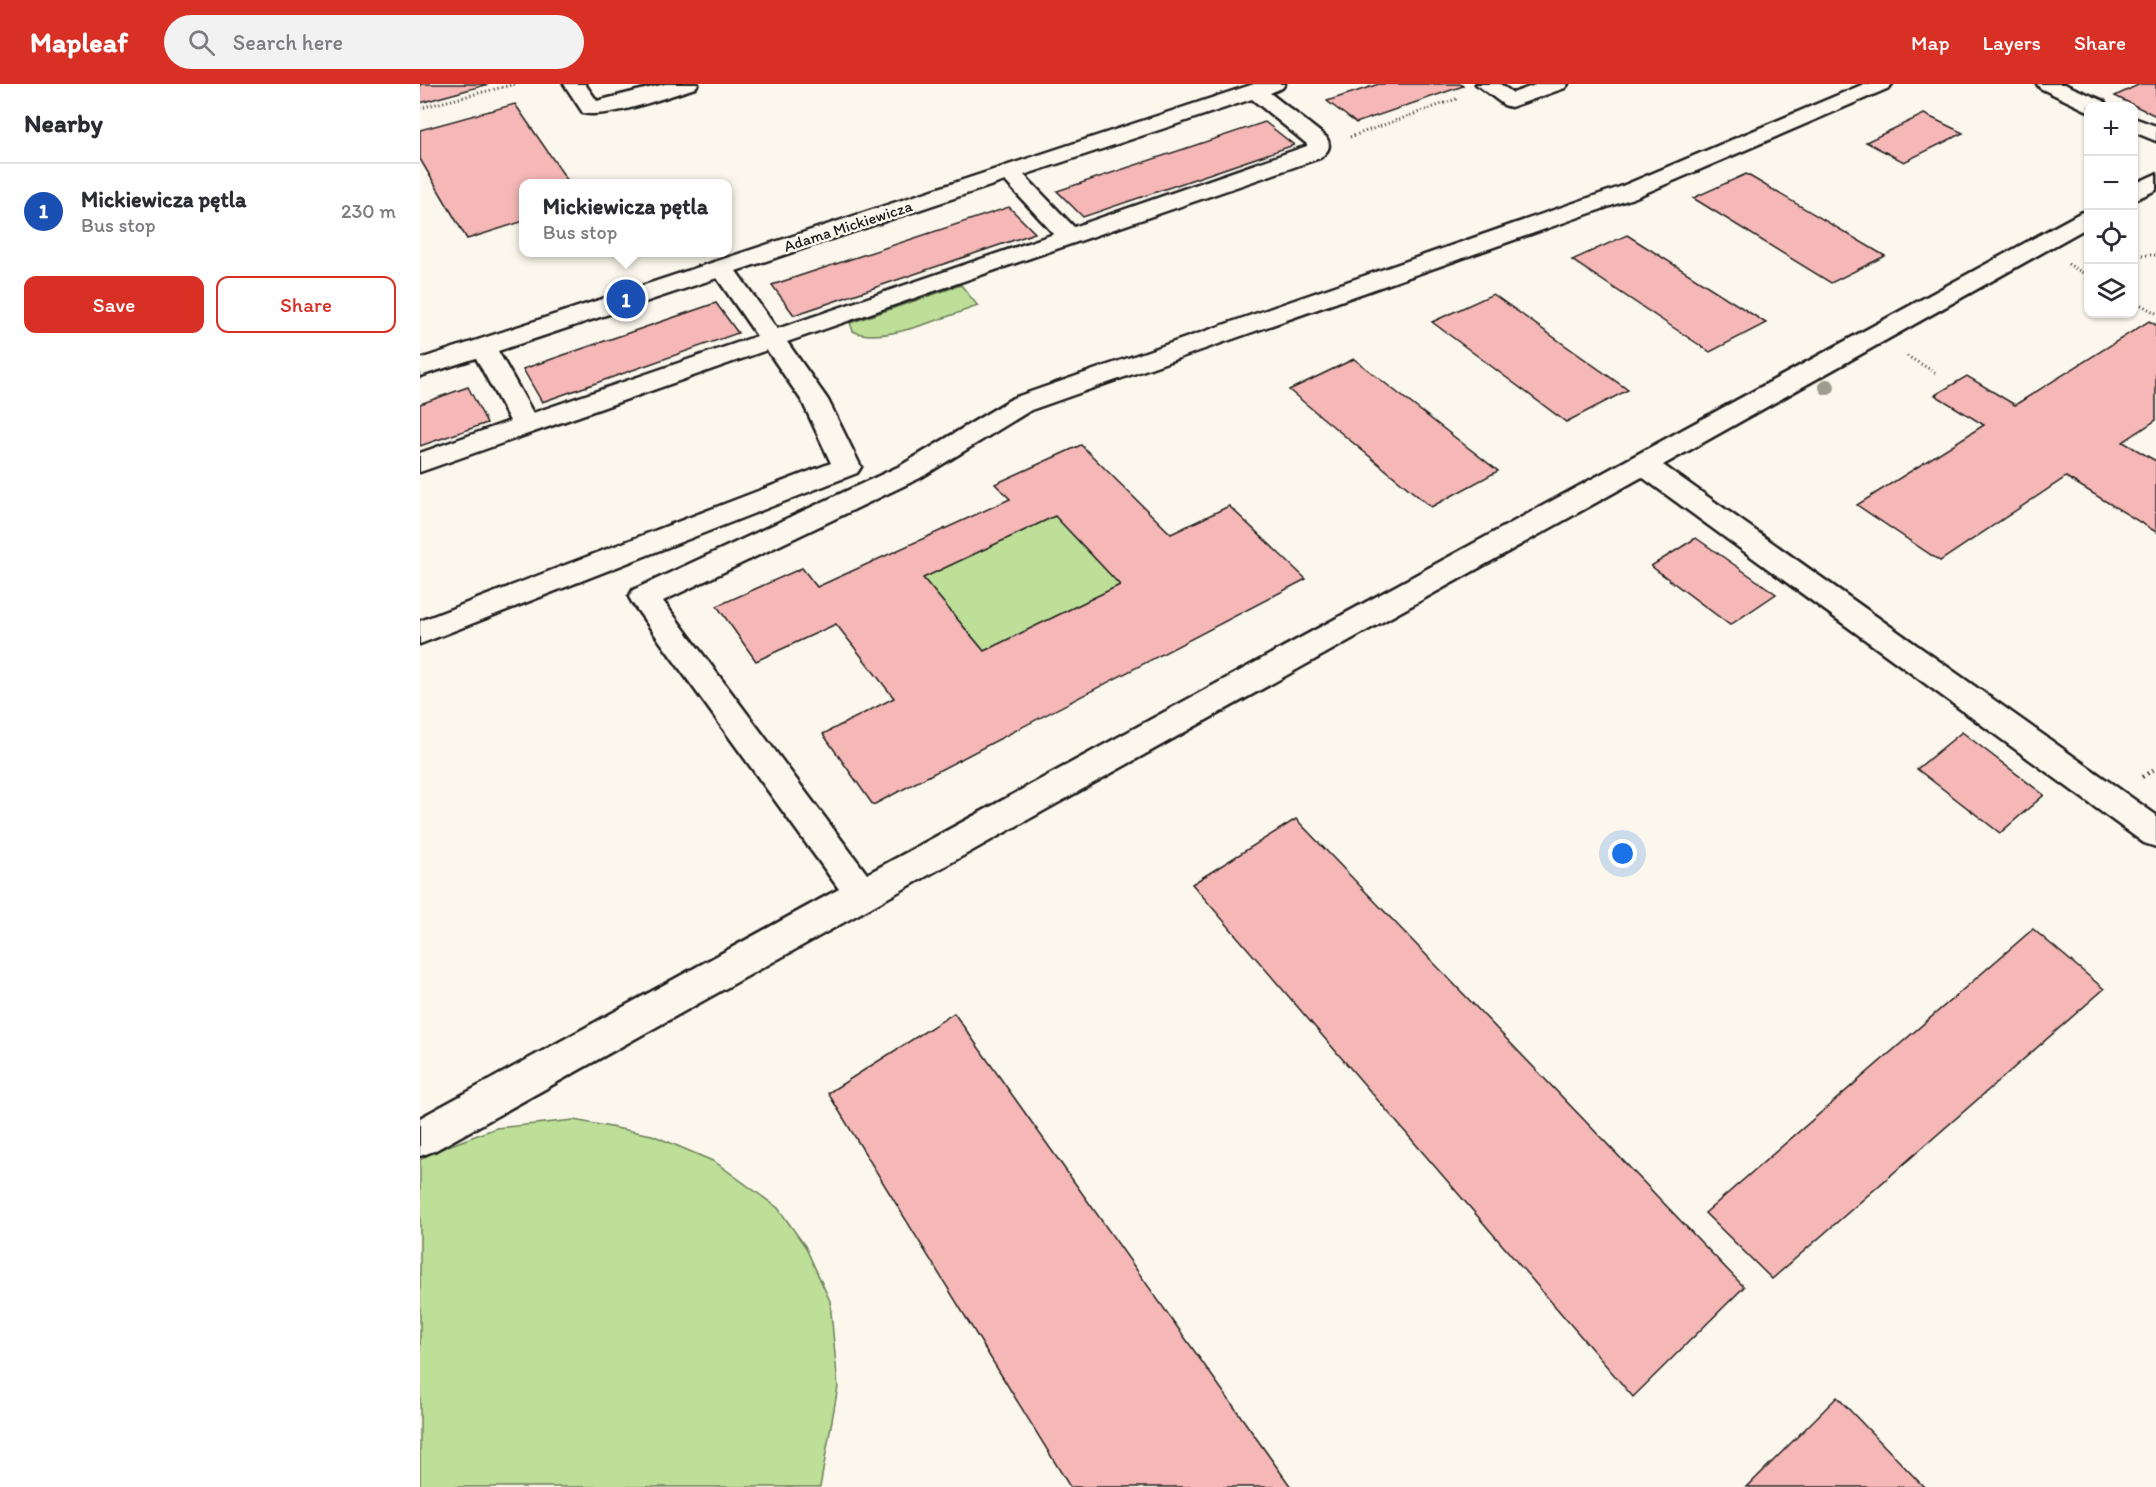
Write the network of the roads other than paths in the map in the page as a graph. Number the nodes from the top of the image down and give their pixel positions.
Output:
1 (574, 84) edge
2 (688, 84) edge
3 (1558, 84) edge
4 (1882, 84) edge
5 (2048, 84) edge
6 (1488, 85) edge
7 (1265, 87) edge
8 (2087, 102) edge
9 (2138, 126) edge
10 (2156, 134) edge
11 (1009, 172) junction
12 (2156, 181) edge
13 (2138, 190) edge
14 (2084, 220) edge
15 (1070, 237) junction
16 (722, 268) junction
17 (772, 339) junction
18 (483, 347) junction
19 (420, 368) edge
20 (526, 425) junction
21 (420, 463) edge
22 (1643, 464) junction
23 (420, 633) edge
24 (2156, 833) edge
25 (862, 894) junction
26 (420, 1138) edge

1 - 2 street
3 - 6 street
4 - 25 street
5 - 8 street
7 - 11 street, Adama Mickiewicza
7 - 15 street
9 - 10 street
11 - 15 street
11 - 16 street, Adama Mickiewicza
12 - 13 street
14 - 22 street
15 - 17 street
16 - 17 street
16 - 18 street, Adama Mickiewicza
17 - 20 street
17 - 23 street
18 - 19 street, Adama Mickiewicza
18 - 20 street
20 - 21 street
22 - 24 street
22 - 25 street
25 - 26 street

